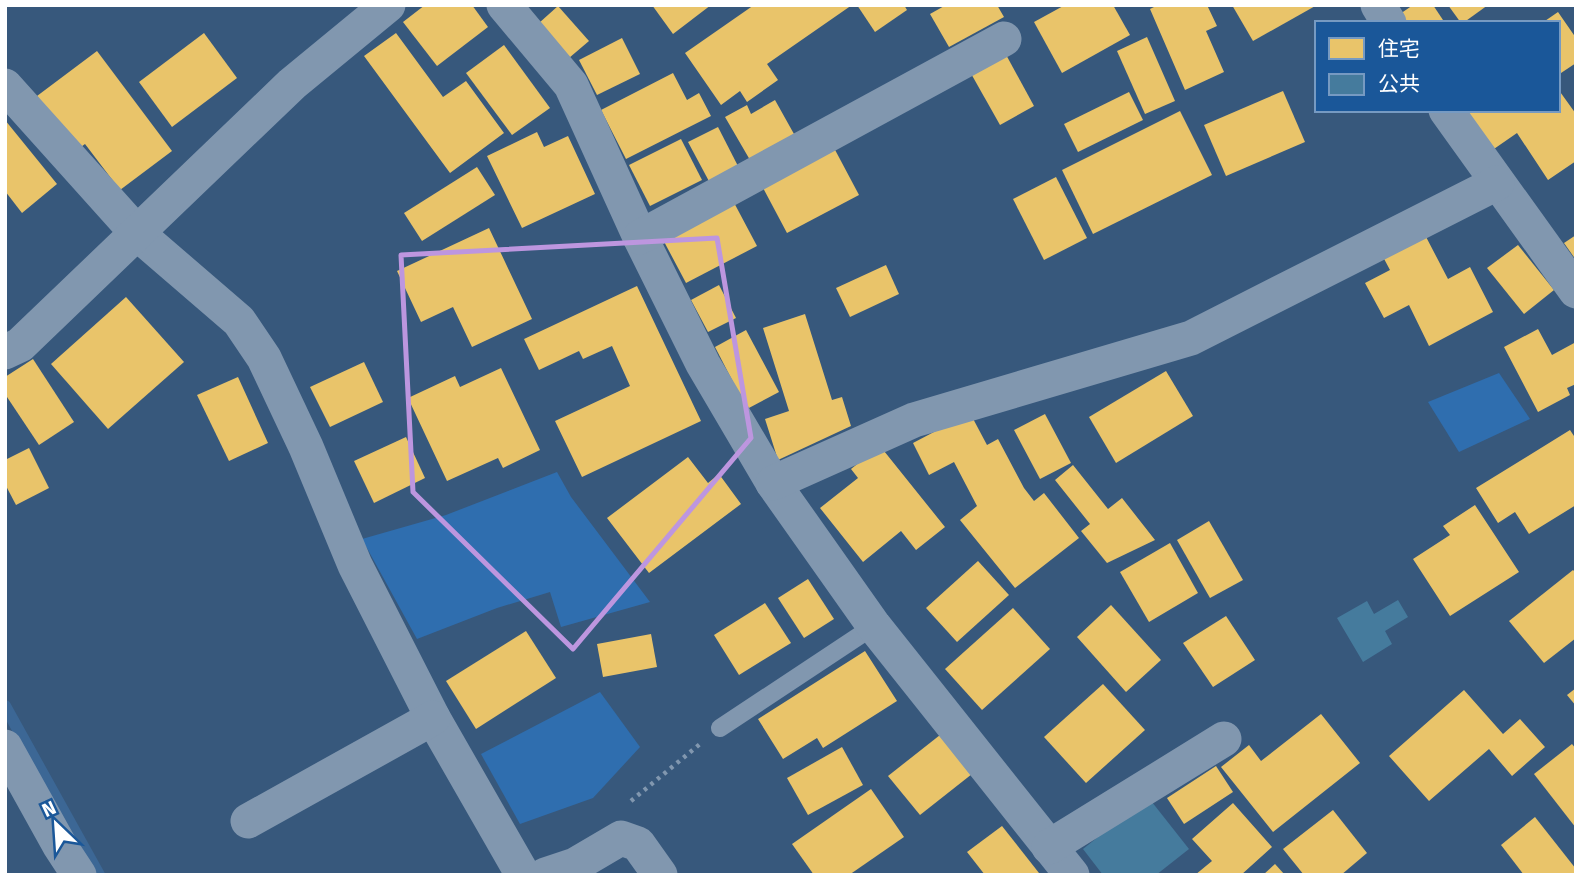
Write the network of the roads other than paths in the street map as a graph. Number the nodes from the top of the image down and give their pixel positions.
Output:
1 (388, 5) edge
2 (504, 5) edge
3 (1378, 5) edge
4 (1388, 21) edge
5 (1004, 38) dead end
6 (5, 86) edge
7 (1447, 112) edge
8 (1497, 183) junction
9 (138, 233) junction
10 (640, 237) junction
11 (1576, 291) edge
12 (5, 352) edge
13 (773, 482) junction
14 (874, 626) junction
15 (433, 718) junction
16 (720, 728) road end
17 (1224, 739) dead end
18 (5, 747) edge
19 (248, 821) dead end
20 (1049, 847) junction
21 (79, 875) edge
22 (523, 875) edge
23 (545, 875) edge
24 (660, 875) edge
25 (1072, 875) edge

1 - 9 street
2 - 10 street
3 - 4 street
5 - 10 street
6 - 9 street
7 - 8 street
8 - 11 street
8 - 13 street
9 - 12 street
9 - 15 street
10 - 13 street
13 - 14 street
14 - 16 lane
14 - 20 street
15 - 19 street
15 - 22 street
17 - 20 street
18 - 21 street
20 - 25 street
23 - 24 street

